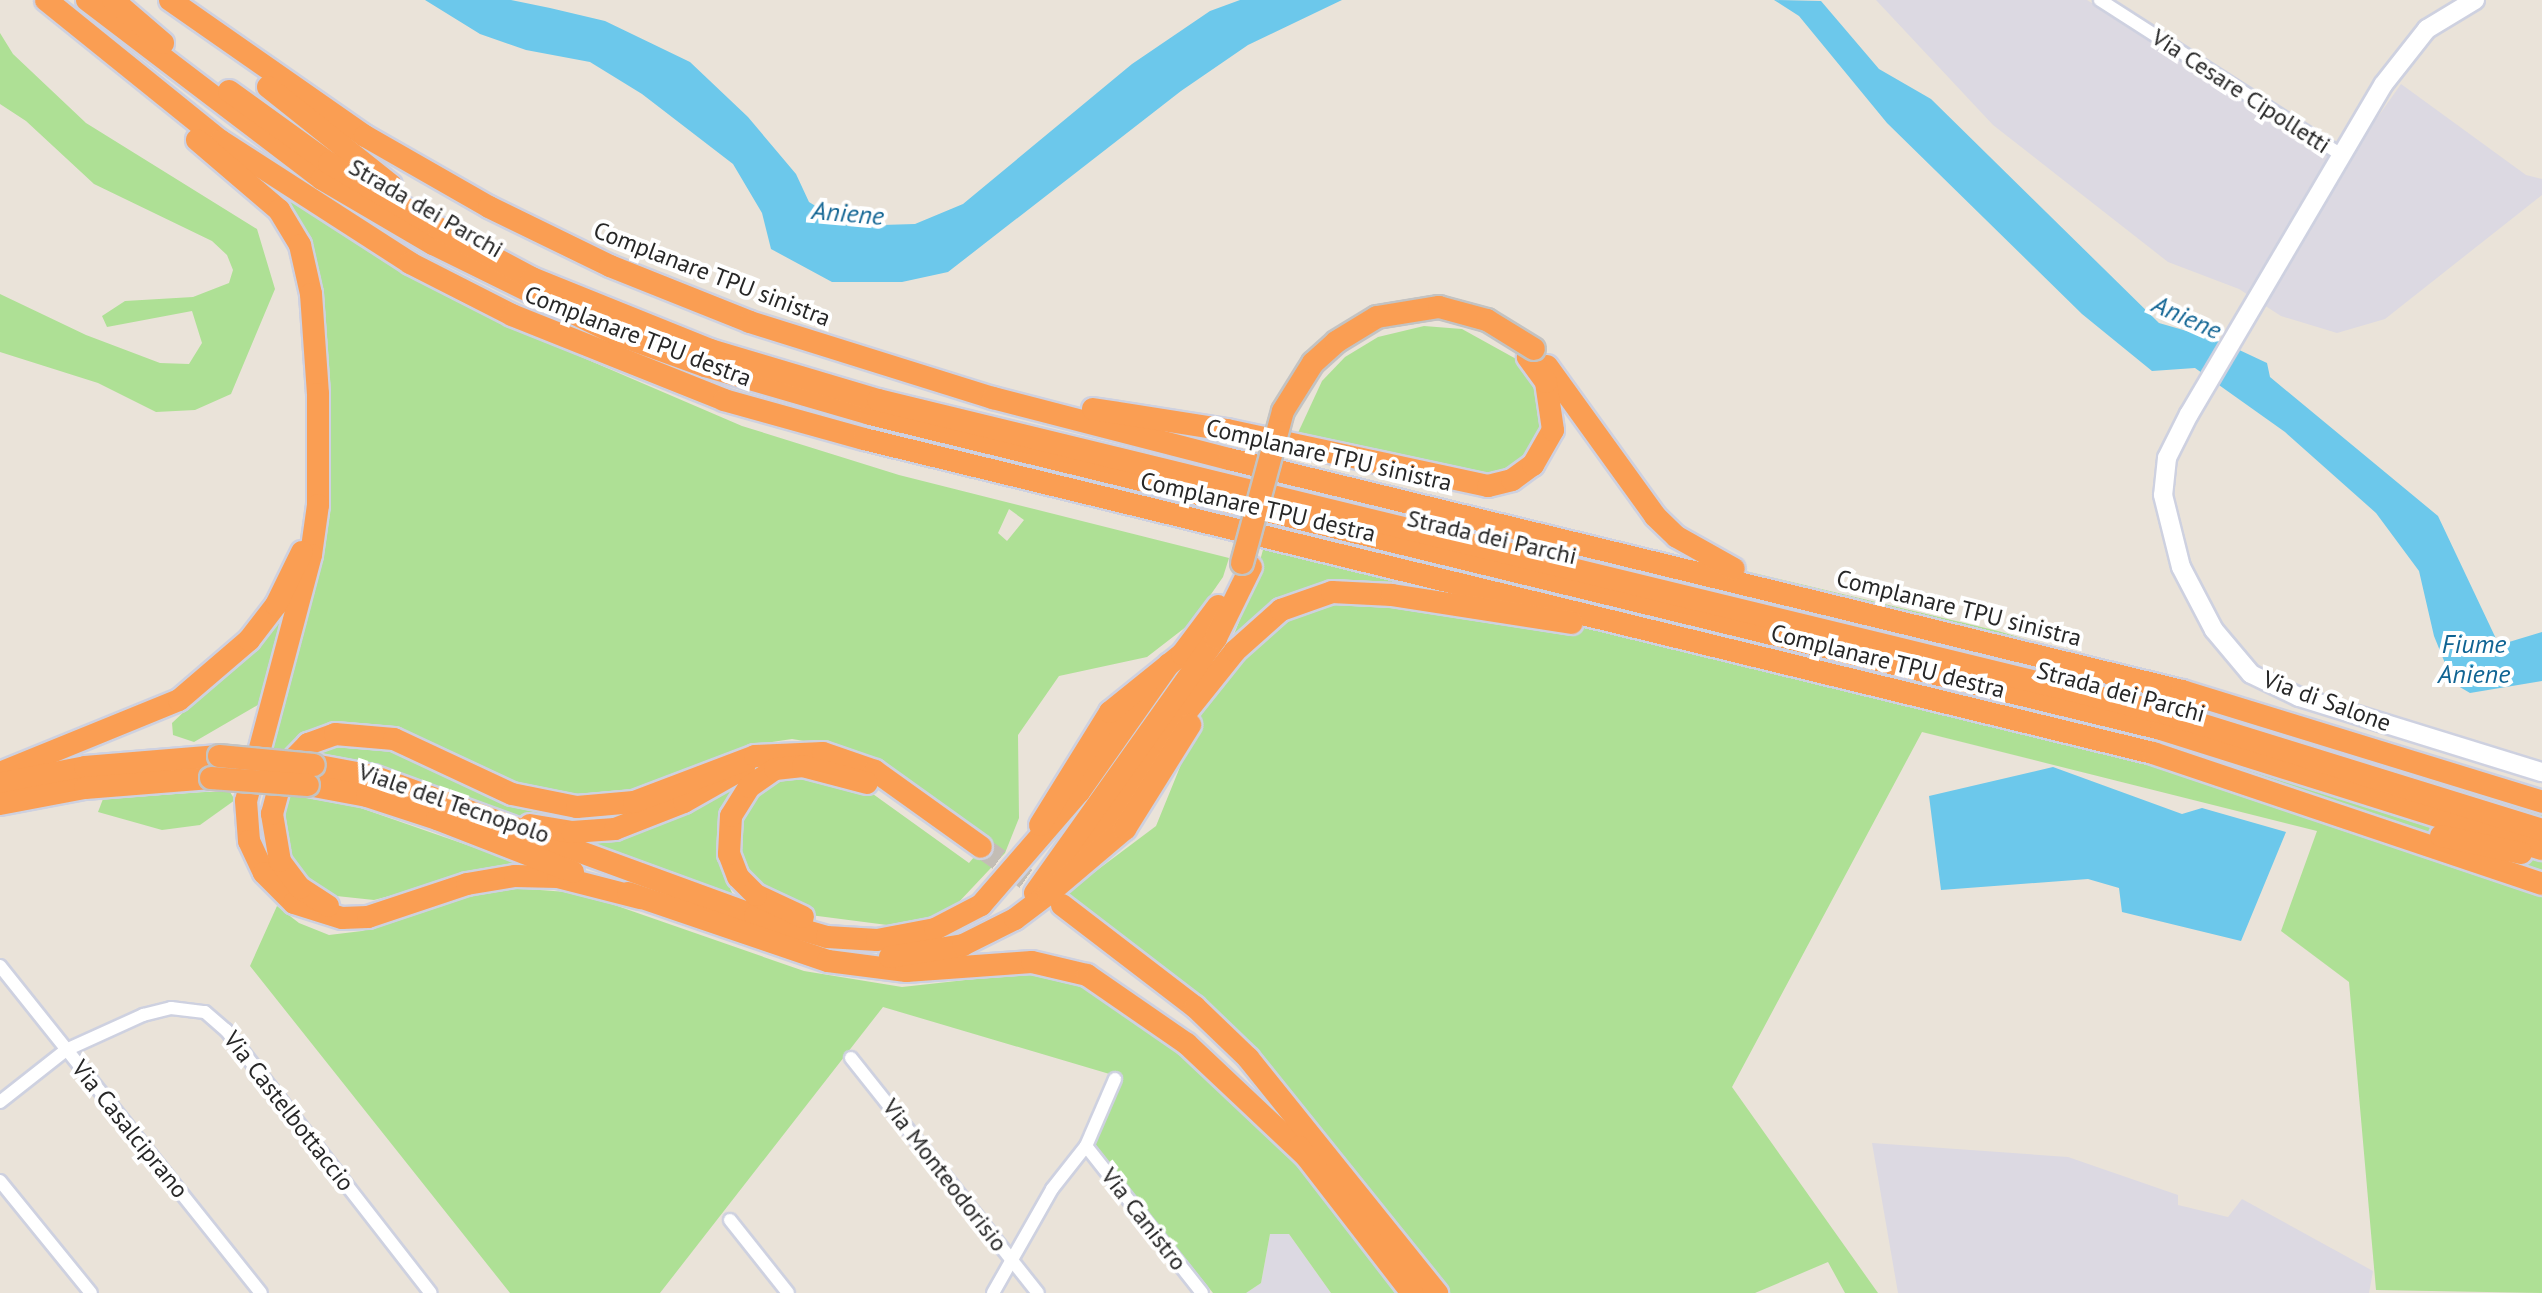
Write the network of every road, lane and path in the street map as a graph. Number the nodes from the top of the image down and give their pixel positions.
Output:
1 (39, 0) edge
2 (46, 0) edge
3 (87, 0) edge
4 (113, 0) edge
5 (169, 0) edge
6 (2100, 0) edge
7 (2475, 0) edge
8 (2341, 155) junction
9 (532, 278) junction
10 (1531, 353) junction
11 (899, 368) junction
12 (318, 505) junction
13 (1246, 565) junction
14 (1834, 603) junction
15 (1715, 645) junction
16 (782, 751) junction
17 (2542, 772) edge
18 (0, 773) edge
19 (311, 775) junction
20 (2229, 776) junction
21 (0, 784) edge
22 (2542, 802) edge
23 (0, 804) edge
24 (486, 817) junction
25 (2542, 830) edge
26 (2542, 849) edge
27 (2542, 859) edge
28 (2542, 884) edge
29 (640, 898) junction
30 (368, 917) junction
31 (1015, 919) junction
32 (877, 940) junction
33 (828, 961) junction
34 (0, 966) edge
35 (66, 1050) junction
36 (851, 1058) dead end
37 (1115, 1079) dead end
38 (0, 1102) edge
39 (1086, 1146) junction
40 (1309, 1159) junction
41 (0, 1181) edge
42 (730, 1220) dead end
43 (1012, 1260) junction
44 (91, 1293) edge
45 (261, 1293) edge
46 (431, 1293) edge
47 (788, 1293) edge
48 (993, 1293) edge
49 (1038, 1293) edge
50 (1202, 1293) edge
51 (1412, 1293) edge
52 (1437, 1293) edge

1 - 12 highway
2 - 15 highway, Complanare TPU destra
3 - 26 highway, Strada dei Parchi
4 - 9 highway, Strada dei Parchi
5 - 9 highway
5 - 11 highway, Complanare TPU sinistra
6 - 8 street, Via Cesare Cipolletti
7 - 8 street
8 - 17 street, Via di Salone
9 - 25 highway, Strada dei Parchi
10 - 11 highway
10 - 13 highway, bridge
10 - 14 highway
11 - 14 highway, Complanare TPU sinistra
12 - 18 highway
12 - 30 highway
13 - 31 highway
13 - 32 highway
14 - 22 highway, Complanare TPU sinistra
15 - 20 highway, Complanare TPU destra
15 - 31 highway
16 - 24 highway
16 - 30 highway
16 - 32 highway
19 - 21 highway, Viale del Tecnopolo, bridge
19 - 23 highway, Viale del Tecnopolo, bridge
19 - 24 highway, Viale del Tecnopolo
19 - 29 highway, Viale del Tecnopolo
20 - 27 highway
20 - 28 highway, Complanare TPU destra
24 - 32 highway
29 - 30 highway
29 - 33 highway, Viale del Tecnopolo
31 - 33 highway
33 - 40 highway
34 - 35 street, Via Casalciprano
35 - 38 street, Via Castelbottaccio
35 - 45 street, Via Casalciprano
35 - 46 street, Via Castelbottaccio
36 - 43 street, Via Monteodorisio
37 - 39 street
39 - 43 street
39 - 50 street, Via Canistro
40 - 51 highway
40 - 52 highway
41 - 44 street
42 - 47 street
43 - 48 street
43 - 49 street, Via Monteodorisio

